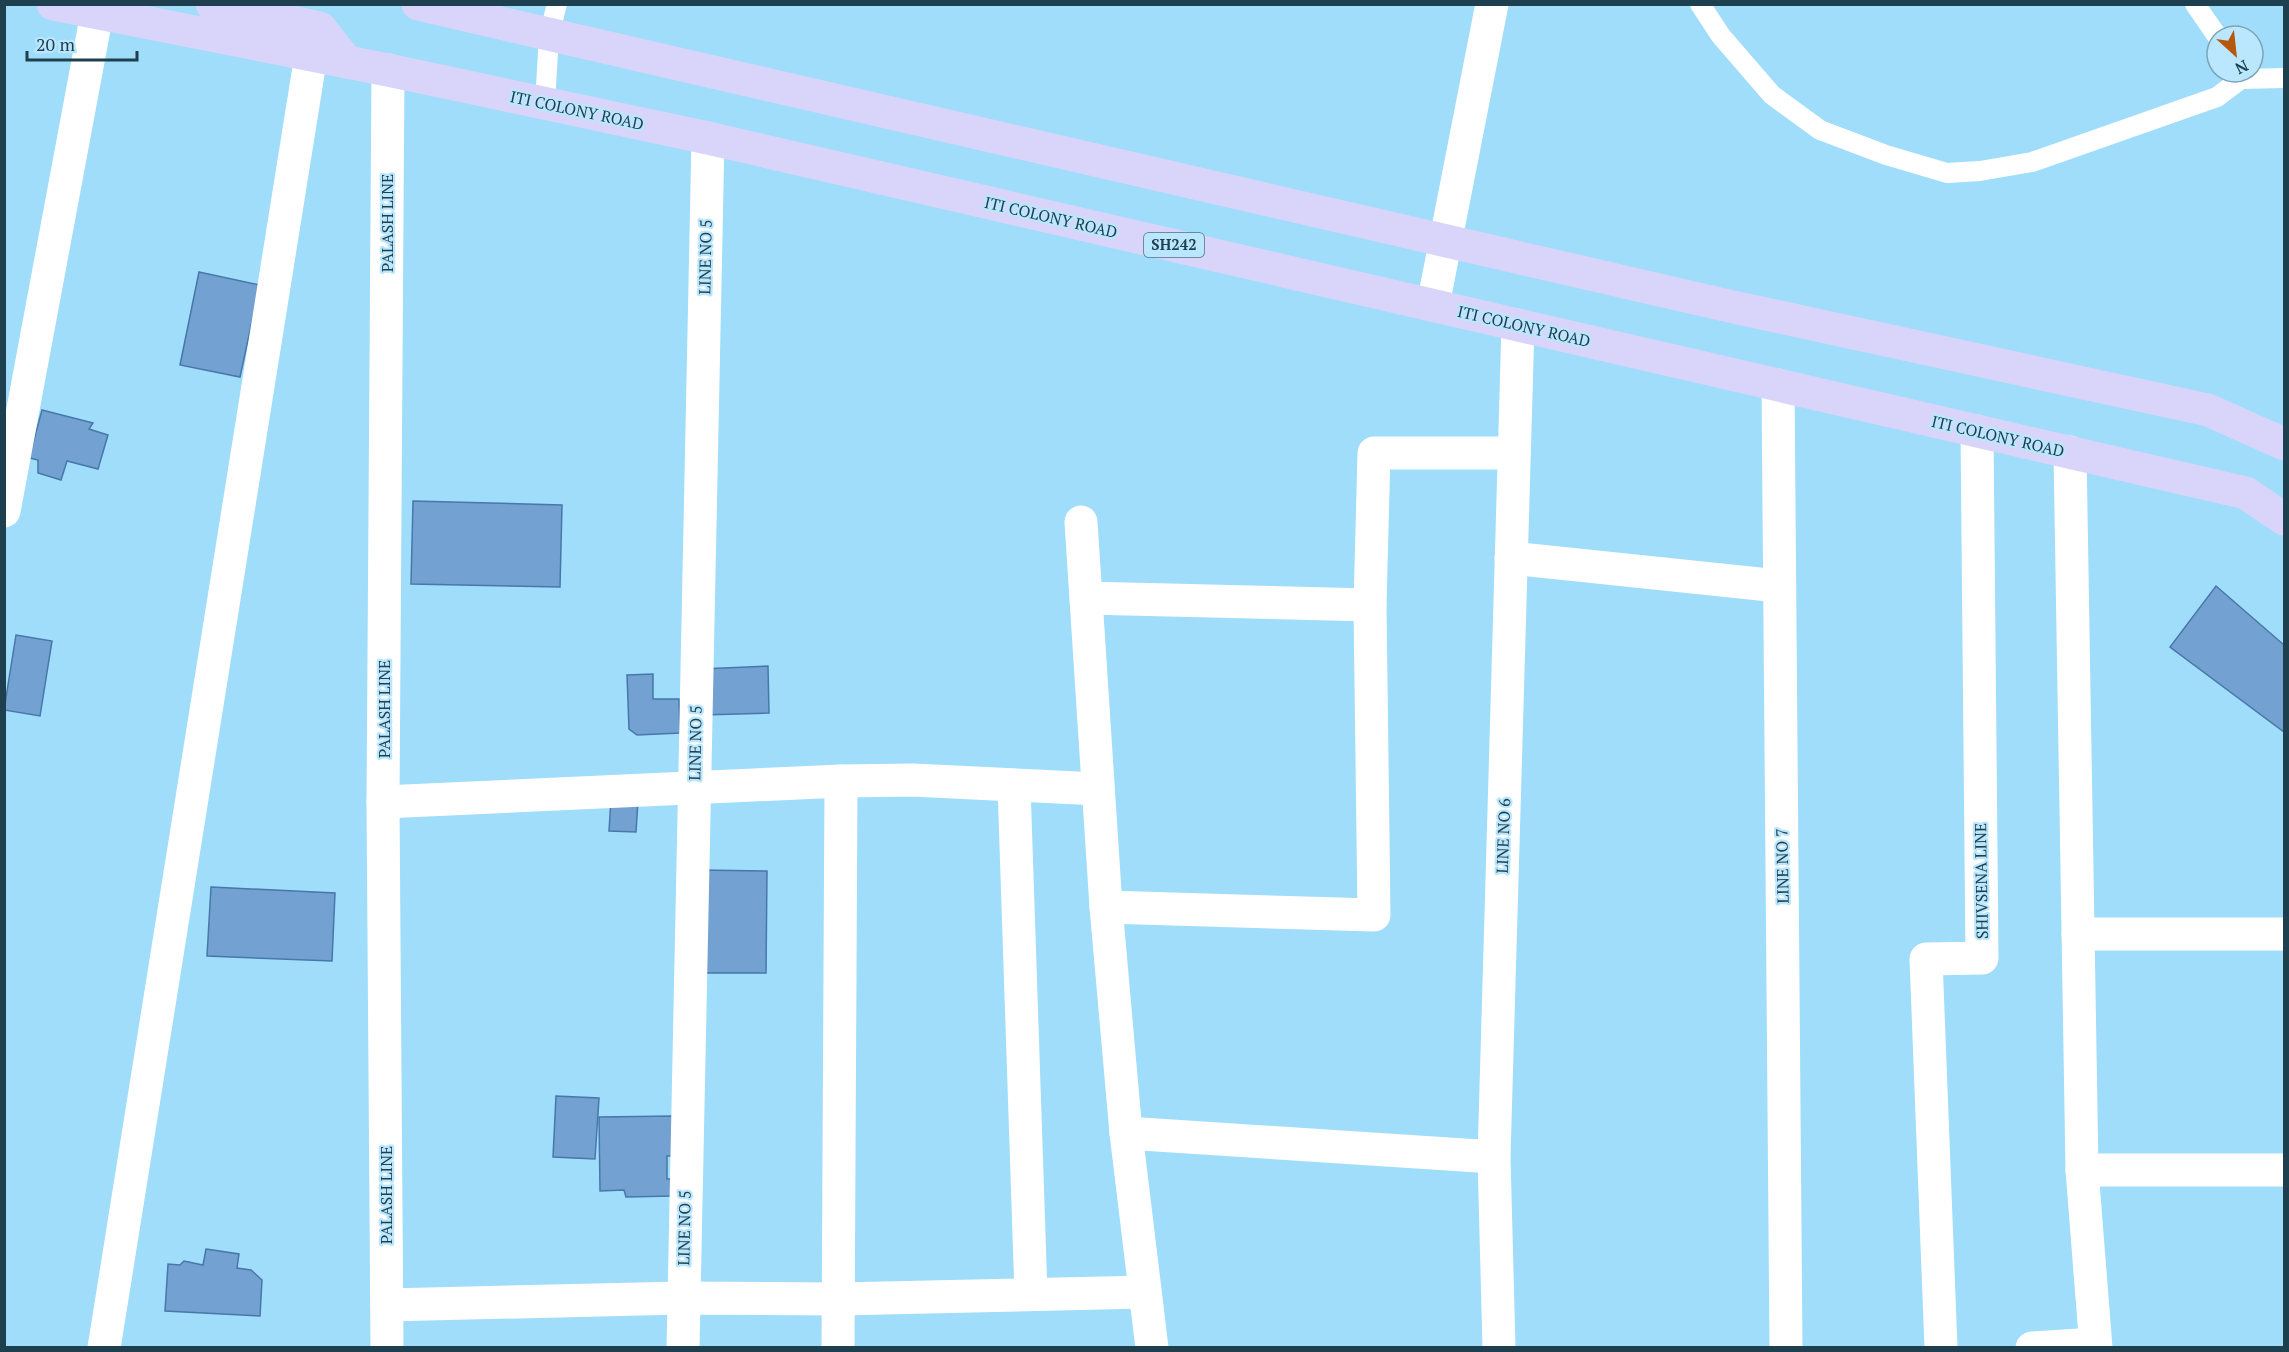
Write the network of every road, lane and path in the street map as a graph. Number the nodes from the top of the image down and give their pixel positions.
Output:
1 (53, 4) edge
2 (212, 4) edge
3 (418, 4) edge
4 (1492, 4) edge
5 (1700, 4) edge
6 (2195, 4) edge
7 (97, 13) junction
8 (553, 20) edge
9 (2209, 24) edge
10 (311, 55) junction
11 (347, 62) junction
12 (388, 70) junction
13 (2265, 77) edge
14 (2284, 78) edge
15 (2231, 84) edge
16 (545, 103) junction
17 (708, 138) junction
18 (1447, 242) junction
19 (1433, 305) junction
20 (1518, 325) junction
21 (1778, 385) junction
22 (1977, 431) junction
23 (2284, 444) edge
24 (2070, 452) junction
25 (1514, 453) junction
26 (4, 511) edge
27 (2284, 519) edge
28 (1081, 522) dead end
29 (1511, 558) junction
30 (1779, 586) junction
31 (1086, 598) junction
32 (1371, 605) junction
33 (841, 782) junction
34 (1014, 786) junction
35 (695, 788) junction
36 (1098, 789) junction
37 (383, 802) junction
38 (1106, 907) junction
39 (2078, 934) junction
40 (2284, 934) edge
41 (1126, 1133) junction
42 (1494, 1157) junction
43 (2082, 1170) junction
44 (2284, 1170) edge
45 (1145, 1292) junction
46 (1031, 1294) junction
47 (682, 1298) junction
48 (839, 1299) junction
49 (387, 1305) junction
50 (2095, 1346) edge
51 (104, 1347) edge
52 (387, 1347) edge
53 (683, 1347) edge
54 (838, 1347) edge
55 (1152, 1347) edge
56 (1499, 1347) edge
57 (1786, 1347) edge
58 (1941, 1347) edge
59 (2032, 1347) edge

1 - 7 main road, ITI COLONY ROAD / SH242
2 - 11 main road
3 - 8 main road
4 - 18 street
5 - 15 lane
6 - 9 lane
7 - 10 main road, ITI COLONY ROAD / SH242
7 - 26 street
8 - 16 lane
8 - 18 main road
10 - 11 main road, ITI COLONY ROAD / SH242
10 - 51 street
11 - 12 main road, ITI COLONY ROAD / SH242
12 - 16 main road, ITI COLONY ROAD / SH242
12 - 37 street, PALASH LINE
13 - 14 lane
16 - 17 main road, ITI COLONY ROAD / SH242
17 - 19 main road, ITI COLONY ROAD / SH242
17 - 35 street, LINE NO 5
18 - 19 street
18 - 23 main road
19 - 20 main road, ITI COLONY ROAD / SH242
20 - 21 main road, ITI COLONY ROAD / SH242
20 - 25 street, LINE NO 6
21 - 22 main road, ITI COLONY ROAD / SH242
21 - 30 street, LINE NO 7
22 - 24 main road, ITI COLONY ROAD / SH242
22 - 58 street, SHIVSENA LINE
24 - 27 main road, ITI COLONY ROAD / SH242
24 - 39 street
25 - 29 street, LINE NO 6
25 - 32 street
28 - 31 street
29 - 30 street
29 - 42 street, LINE NO 6
30 - 57 street, LINE NO 7
31 - 32 street
31 - 36 street
32 - 38 street
33 - 34 street
33 - 35 street
33 - 48 street
34 - 36 street
34 - 46 street
35 - 37 street
35 - 47 street, LINE NO 5
36 - 38 street
37 - 49 street, PALASH LINE
38 - 41 street
39 - 40 street
39 - 43 street
41 - 42 street
41 - 45 street
42 - 56 street, LINE NO 6
43 - 44 street
43 - 50 street
45 - 46 street
45 - 55 street
46 - 48 street
47 - 48 street
47 - 49 street
47 - 53 street, LINE NO 5
48 - 54 street
49 - 52 street, PALASH LINE
50 - 59 street

